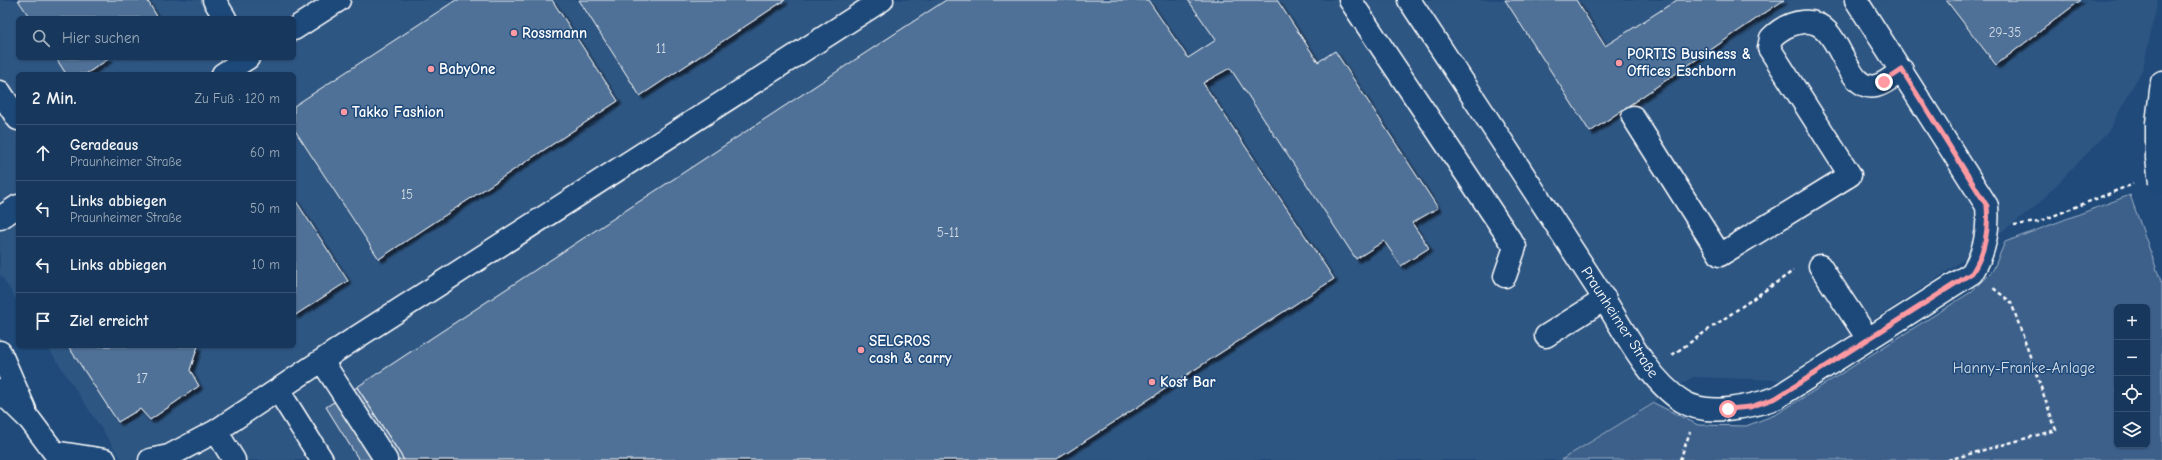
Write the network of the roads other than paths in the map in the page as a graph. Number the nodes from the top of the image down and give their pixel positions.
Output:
1 (214, 0) edge
2 (339, 0) edge
3 (882, 0) edge
4 (1350, 0) edge
5 (1409, 0) edge
6 (1856, 0) edge
7 (224, 16) edge
8 (296, 28) edge
9 (245, 60) edge
10 (1902, 70) junction
11 (226, 72) edge
12 (2162, 82) edge
13 (0, 92) edge
14 (16, 116) edge
15 (1633, 117) dead end
16 (2161, 190) edge
17 (16, 207) edge
18 (0, 218) edge
19 (1820, 266) road end
20 (1505, 276) dead end
21 (1605, 299) junction
22 (1546, 336) dead end
23 (1868, 339) junction
24 (0, 352) edge
25 (322, 361) junction
26 (278, 390) junction
27 (0, 391) edge
28 (30, 420) junction
29 (216, 431) junction
30 (57, 456) edge
31 (164, 459) edge
32 (105, 460) edge
33 (234, 460) edge
34 (322, 460) edge
35 (386, 460) edge

1 - 7 main road
2 - 8 main road
3 - 25 main road
4 - 20 main road
5 - 21 main road, Praunheimer Straße
6 - 10 main road, Praunheimer Straße
9 - 11 main road
10 - 15 main road
10 - 23 main road, Praunheimer Straße
12 - 16 main road, bridge
13 - 14 main road
17 - 18 main road
19 - 23 main road
21 - 22 main road
21 - 23 main road, Praunheimer Straße
24 - 28 main road
25 - 26 main road
25 - 35 main road
26 - 29 main road
26 - 34 main road
27 - 28 main road
28 - 30 main road
29 - 31 main road
29 - 33 main road
30 - 32 main road

